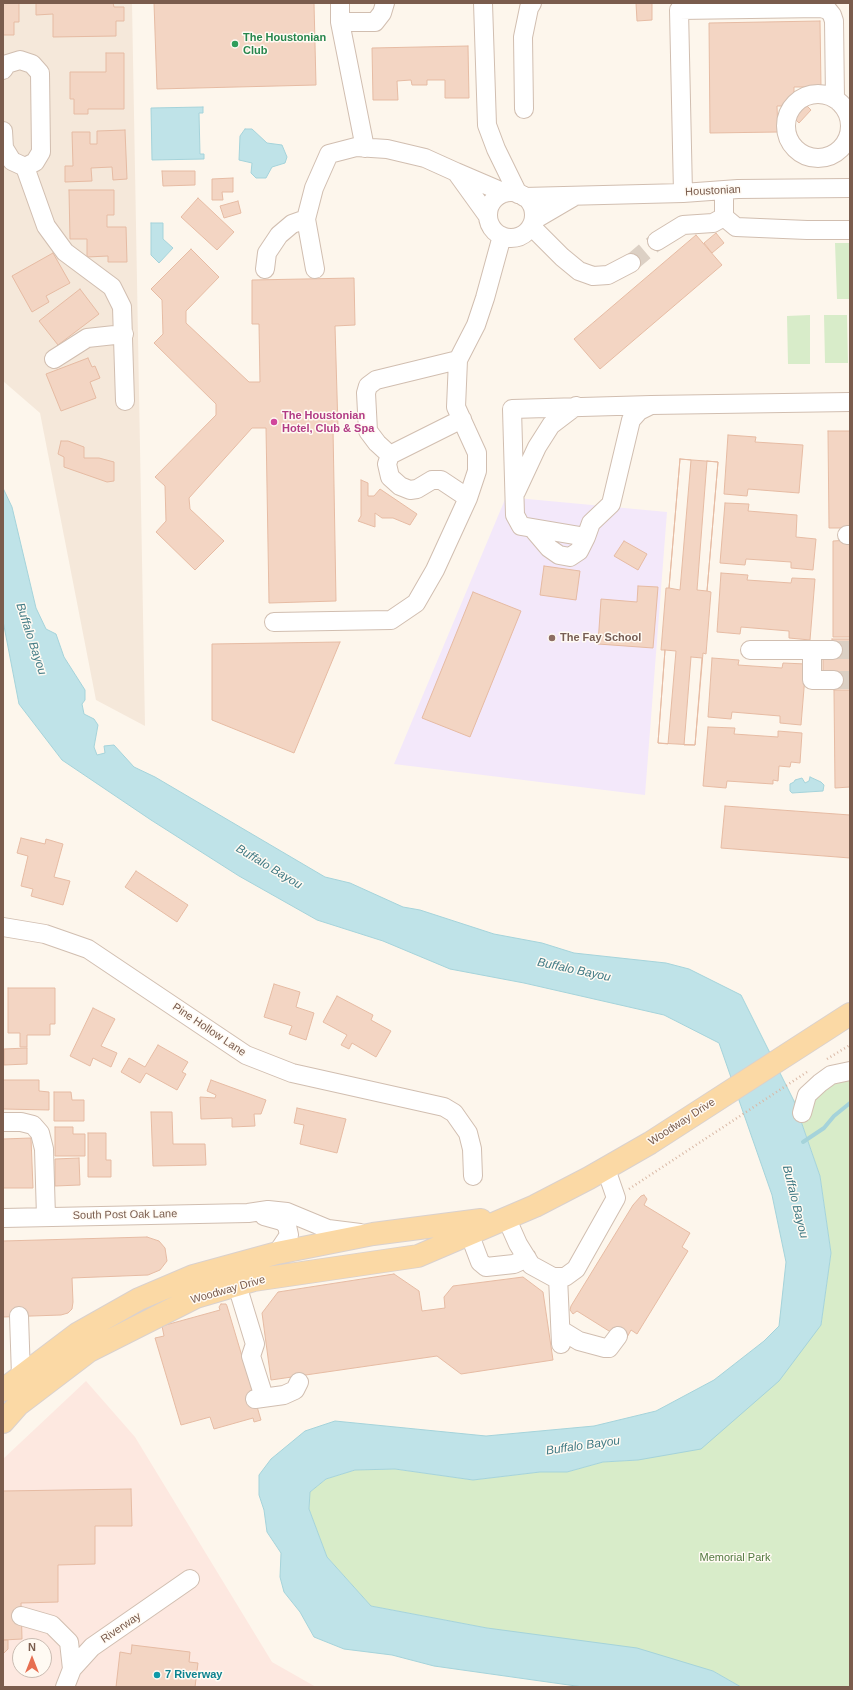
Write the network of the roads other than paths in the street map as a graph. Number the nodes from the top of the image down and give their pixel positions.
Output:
1 (340, 3) edge
2 (384, 3) edge
3 (483, 3) edge
4 (532, 3) edge
5 (340, 22) junction
6 (842, 46) edge
7 (3, 70) edge
8 (835, 99) dead end
9 (524, 109) dead end
10 (3, 131) edge
11 (364, 148) junction
12 (25, 167) junction
13 (456, 172) junction
14 (850, 188) edge
15 (724, 190) junction
16 (682, 193) junction
17 (516, 194) junction
18 (576, 196) junction
19 (487, 215) junction
20 (724, 217) junction
21 (306, 219) junction
22 (532, 223) junction
23 (850, 230) edge
24 (502, 236) junction
25 (657, 241) tunnel mouth
26 (631, 263) tunnel mouth
27 (265, 269) dead end
28 (315, 269) dead end
29 (124, 334) junction
30 (54, 359) dead end
31 (458, 360) junction
32 (126, 401) dead end
33 (850, 402) edge
34 (650, 405) junction
35 (576, 406) junction
36 (462, 419) junction
37 (390, 455) junction
38 (515, 494) junction
39 (468, 498) junction
40 (274, 622) dead end
41 (750, 650) dead end
42 (812, 650) junction
43 (833, 650) tunnel mouth
44 (834, 680) tunnel mouth
45 (3, 927) edge
46 (850, 1014) edge
47 (850, 1071) edge
48 (802, 1113) dead end
49 (3, 1122) edge
50 (606, 1169) junction
51 (473, 1176) dead end
52 (248, 1212) junction
53 (46, 1217) junction
54 (506, 1217) junction
55 (3, 1218) edge
56 (469, 1233) junction
57 (373, 1234) junction
58 (277, 1253) junction
59 (527, 1258) junction
60 (234, 1275) junction
61 (558, 1277) junction
62 (19, 1316) dead end
63 (618, 1336) dead end
64 (83, 1343) junction
65 (21, 1376) junction
66 (299, 1382) dead end
67 (3, 1390) edge
68 (3, 1422) edge
69 (190, 1579) dead end
70 (21, 1616) dead end
71 (72, 1668) junction
72 (65, 1687) edge

1 - 5 street
2 - 5 street
3 - 17 street
4 - 9 street
5 - 11 street
6 - 8 street
6 - 16 street
7 - 12 street
10 - 12 street
11 - 13 street
11 - 21 street
12 - 29 street
13 - 17 street
13 - 19 street
14 - 15 street, Houstonian
15 - 16 street, Houstonian
15 - 20 street
16 - 18 street, Houstonian
17 - 18 street, Houstonian
17 - 19 street
17 - 22 street
18 - 22 street, Houstonian
19 - 24 street
20 - 23 street
20 - 25 street
21 - 27 street
21 - 28 street
22 - 24 street
22 - 26 street
24 - 31 street
29 - 30 street
29 - 32 street
31 - 36 street
31 - 37 street
33 - 34 street
34 - 35 street
34 - 38 street
35 - 38 street
35 - 38 street
36 - 37 street
36 - 39 street
37 - 39 street
39 - 40 street
41 - 42 street
42 - 43 street
42 - 44 street
45 - 51 street, Pine Hollow Lane
46 - 50 main road, Woodway Drive
47 - 48 street
49 - 53 street
50 - 54 main road, Woodway Drive
50 - 61 street
52 - 53 street, South Post Oak Lane
52 - 57 street, South Post Oak Lane
52 - 58 street, South Post Oak Lane
53 - 55 street, South Post Oak Lane
54 - 56 main road, Woodway Drive
54 - 57 main road, Woodway Drive
54 - 59 street
56 - 59 street
56 - 60 main road, Woodway Drive
57 - 58 main road, Woodway Drive
58 - 60 main road, Woodway Drive
59 - 61 street
60 - 64 main road, Woodway Drive
60 - 66 street
61 - 63 street
62 - 65 street
64 - 65 main road, Woodway Drive
64 - 68 main road, Woodway Drive
65 - 67 main road, Woodway Drive
69 - 71 street, Riverway
70 - 71 street
71 - 72 street, Riverway

